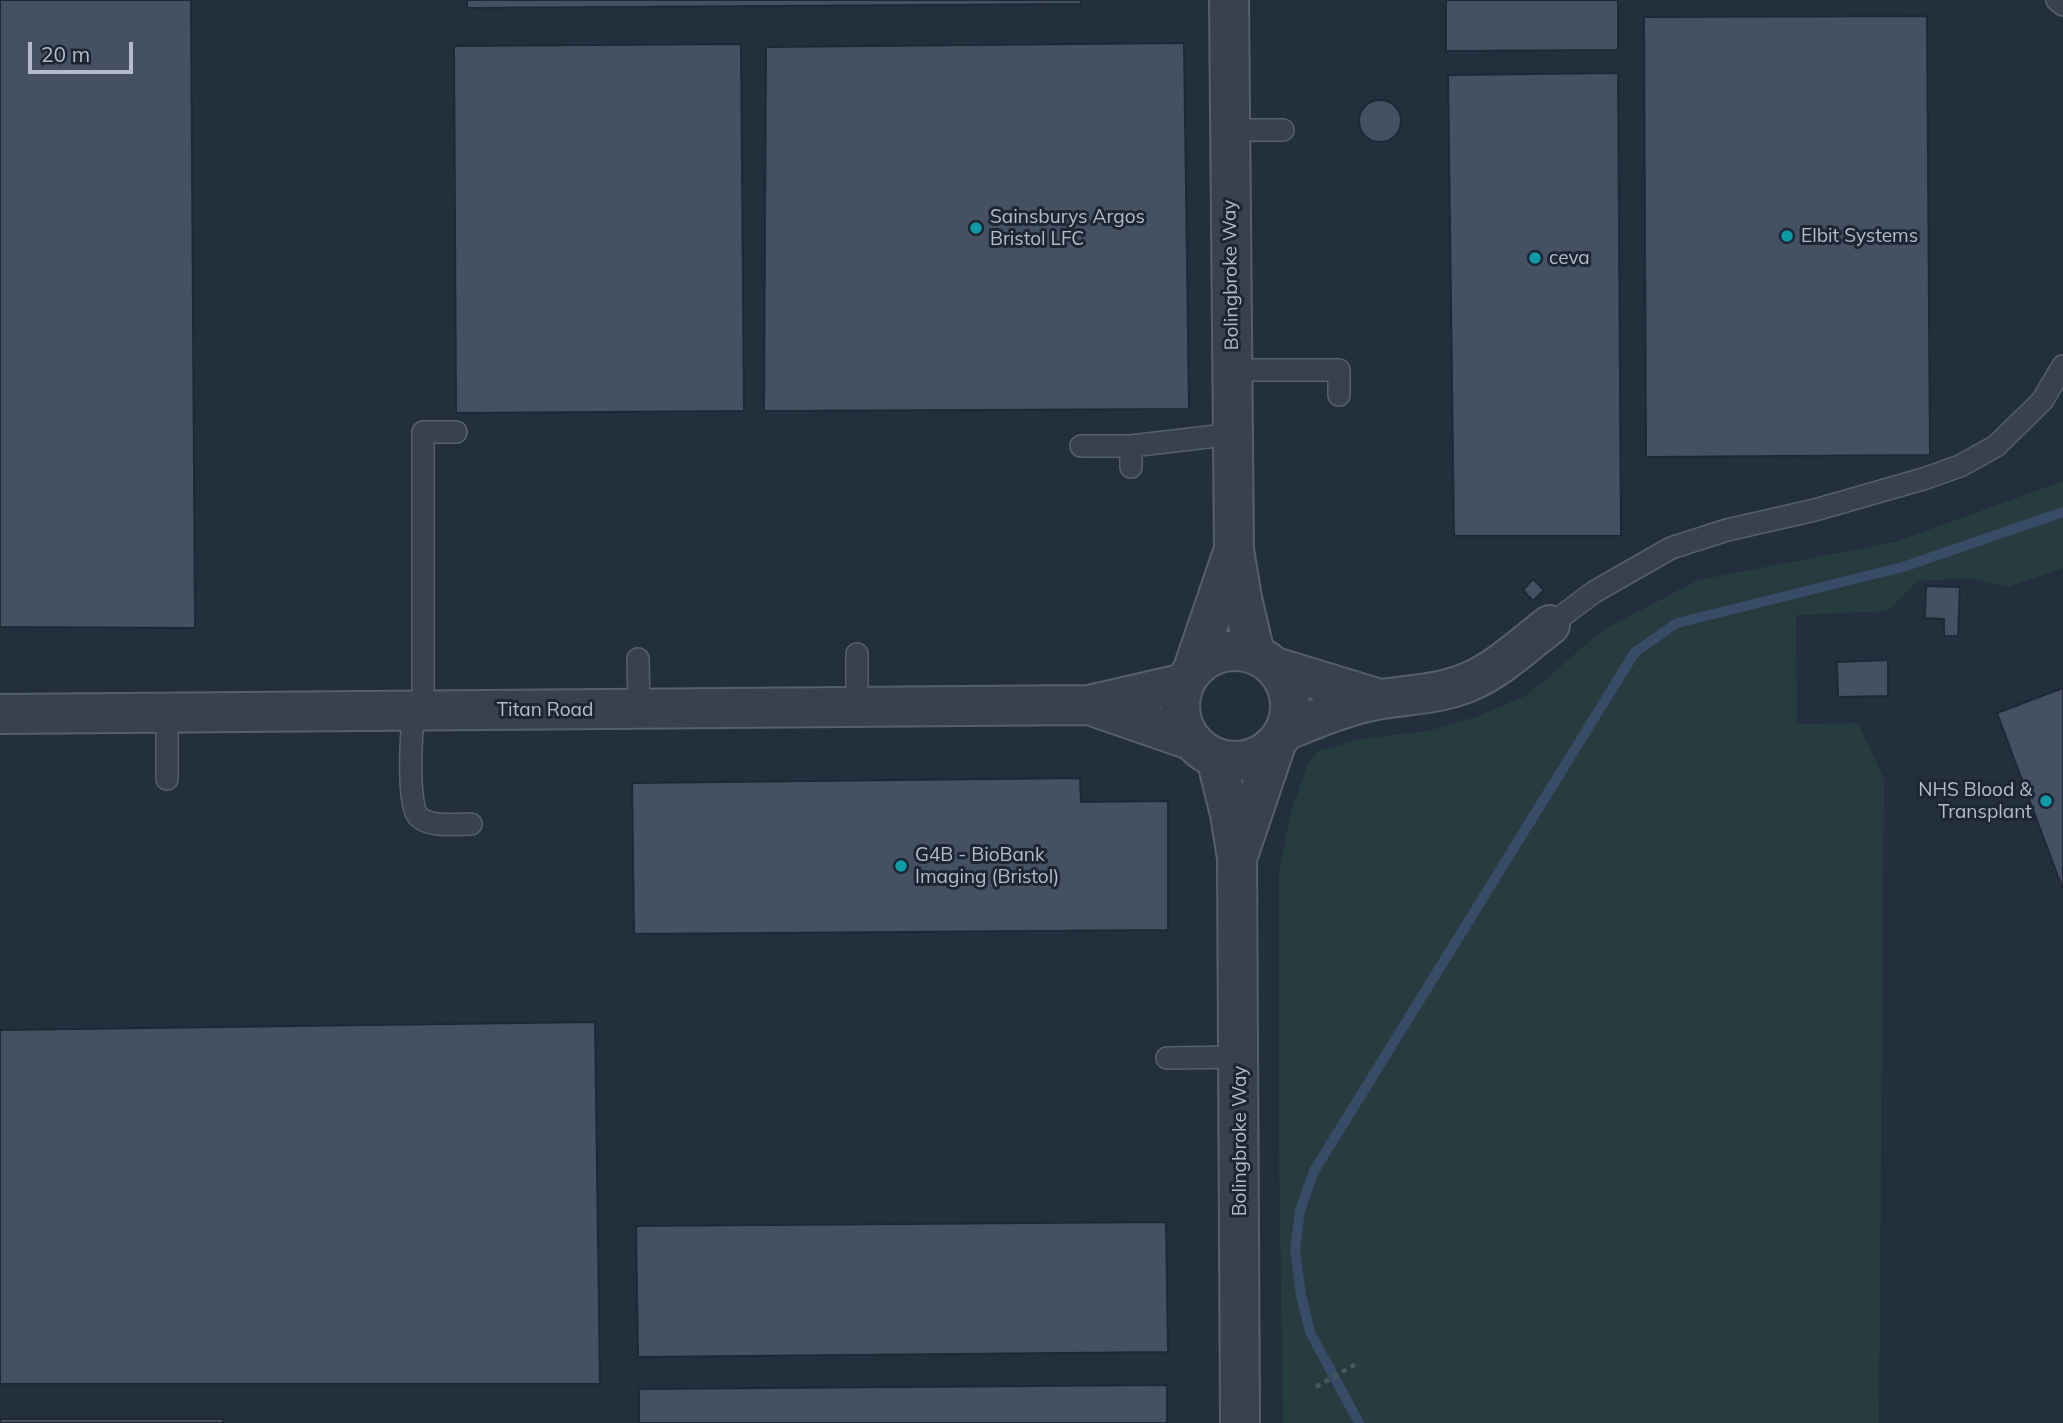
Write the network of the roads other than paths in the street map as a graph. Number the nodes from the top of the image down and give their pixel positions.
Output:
1 (1229, 0) edge
2 (2057, 0) edge
3 (2063, 5) edge
4 (1230, 130) junction
5 (1283, 130) dead end
6 (2063, 366) edge
7 (1233, 370) junction
8 (1339, 395) dead end
9 (457, 432) dead end
10 (1233, 434) junction
11 (1081, 446) dead end
12 (1234, 550) junction
13 (1550, 625) joint
14 (857, 654) dead end
15 (638, 659) dead end
16 (1265, 661) junction
17 (1189, 676) junction
18 (1380, 699) junction
19 (1089, 705) junction
20 (857, 706) junction
21 (639, 709) junction
22 (414, 711) junction
23 (167, 712) junction
24 (0, 713) edge
25 (1280, 737) junction
26 (1204, 749) junction
27 (167, 779) dead end
28 (471, 824) dead end
29 (1237, 858) junction
30 (1240, 1057) junction
31 (1167, 1058) dead end
32 (1240, 1423) edge

1 - 4 street, Bolingbroke Way
2 - 3 lane
4 - 5 lane
4 - 7 street, Bolingbroke Way
6 - 13 lane
7 - 8 lane
7 - 10 street, Bolingbroke Way
9 - 22 lane
10 - 11 lane
10 - 12 street, Bolingbroke Way
12 - 16 street, Bolingbroke Way
12 - 17 street, Bolingbroke Way
13 - 18 street
14 - 20 lane
15 - 21 lane
16 - 17 street
16 - 18 street
16 - 25 street
17 - 19 street, Titan Road
17 - 26 street
18 - 25 street
19 - 20 street, Titan Road
19 - 26 street, Titan Road
20 - 21 street, Titan Road
21 - 22 street, Titan Road
22 - 23 street, Titan Road
22 - 28 lane
23 - 24 street, Titan Road
23 - 27 lane
25 - 26 street
25 - 29 street, Bolingbroke Way
26 - 29 street, Bolingbroke Way
29 - 30 street, Bolingbroke Way
30 - 31 lane
30 - 32 street, Bolingbroke Way

